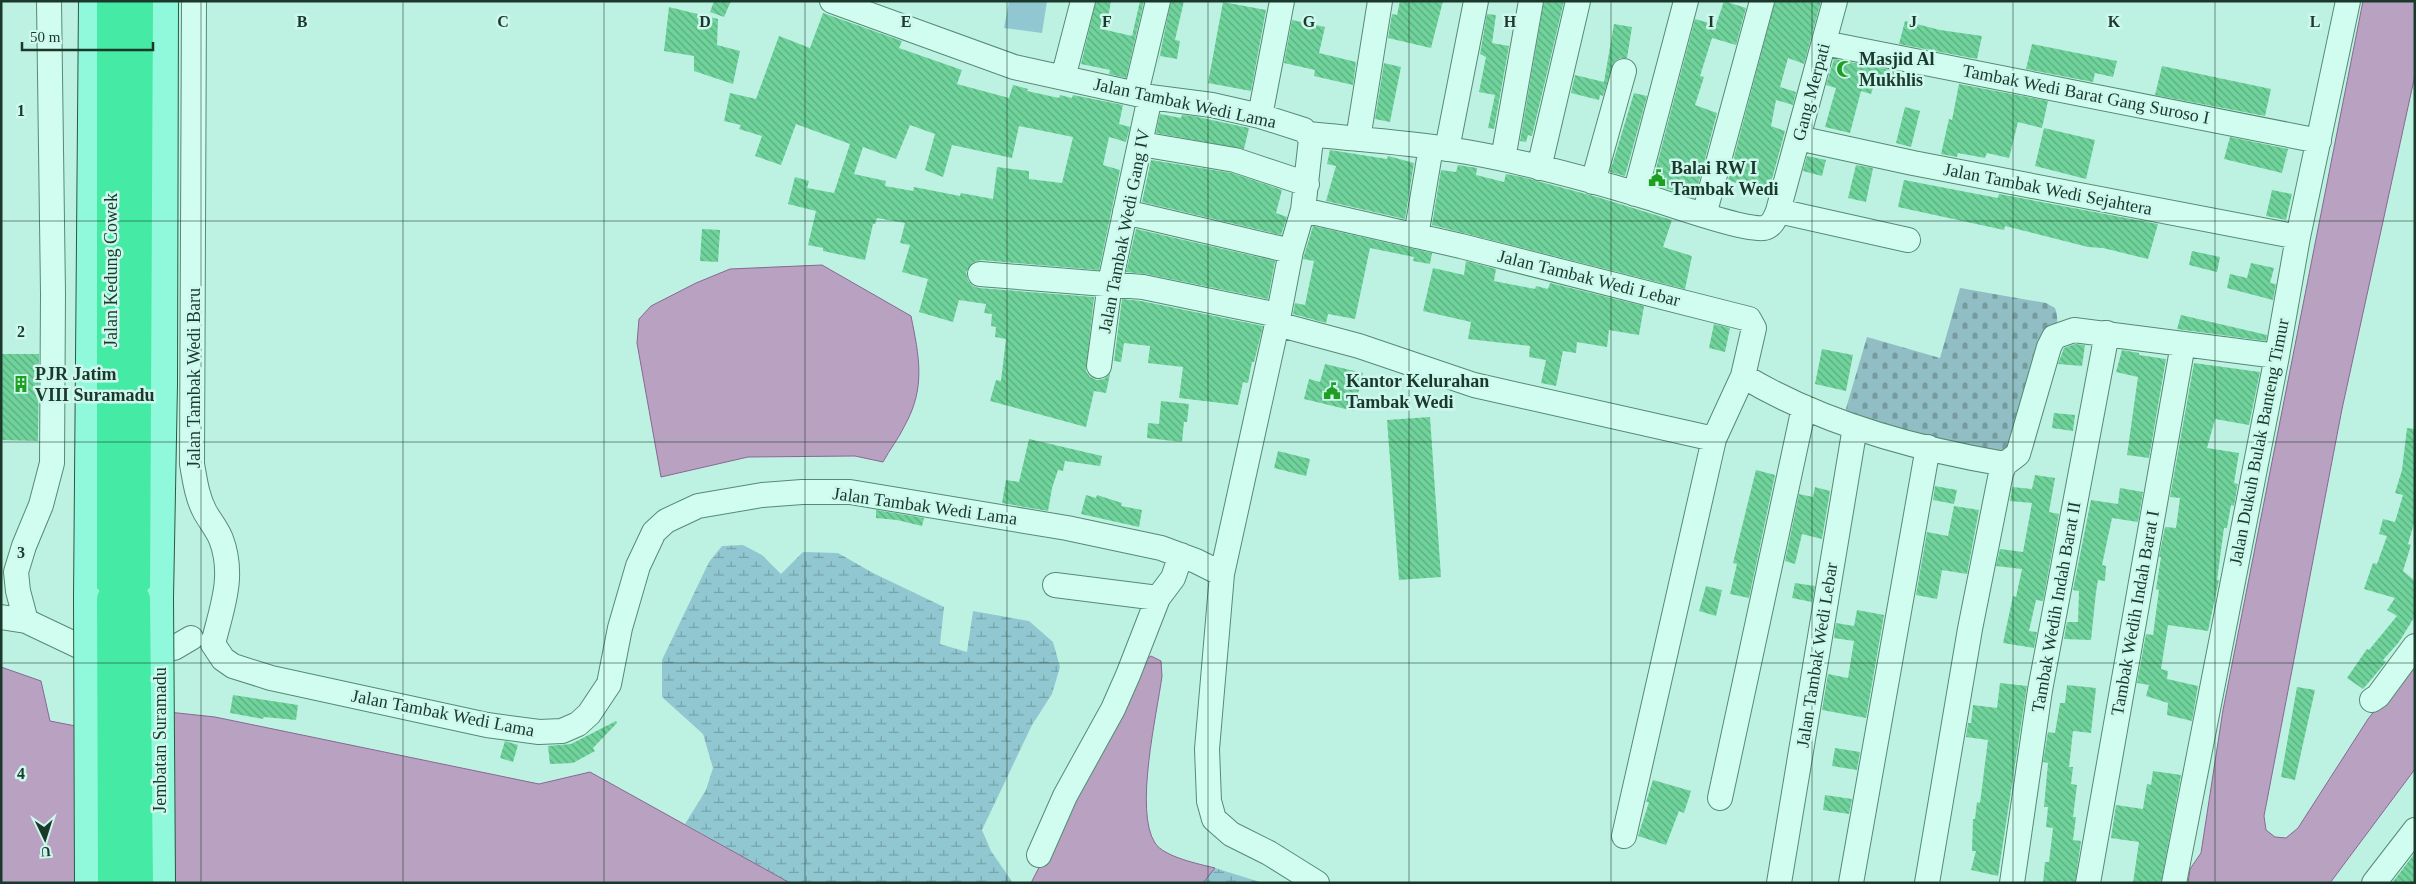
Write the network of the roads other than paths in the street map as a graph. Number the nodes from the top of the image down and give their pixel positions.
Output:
1 (49, 1) edge
2 (93, 1) edge
3 (111, 1) edge
4 (139, 1) edge
5 (164, 1) edge
6 (194, 1) edge
7 (832, 1) edge
8 (1083, 1) edge
9 (1158, 1) edge
10 (1282, 1) edge
11 (1380, 1) edge
12 (1476, 1) edge
13 (1531, 1) edge
14 (1578, 1) edge
15 (1686, 1) edge
16 (1762, 1) edge
17 (1835, 1) edge
18 (2348, 1) edge
19 (869, 8) edge
20 (1824, 43) junction
21 (1624, 71) dead end
22 (1063, 78) junction
23 (1143, 95) junction
24 (1260, 116) junction
25 (1309, 134) junction
26 (1798, 138) junction
27 (1358, 139) junction
28 (2319, 141) junction
29 (1140, 144) junction
30 (1439, 148) junction
31 (1503, 159) junction
32 (1539, 168) junction
33 (1593, 182) junction
34 (1307, 184) junction
35 (1635, 194) junction
36 (1304, 210) junction
37 (1778, 211) junction
38 (1125, 212) junction
39 (1704, 215) junction
40 (1756, 228) joint
41 (1416, 236) junction
42 (2298, 236) junction
43 (1908, 240) dead end
44 (1291, 251) junction
45 (980, 274) dead end
46 (1110, 283) junction
47 (1278, 320) junction
48 (2107, 333) junction
49 (2183, 344) junction
50 (2277, 356) junction
51 (1099, 366) dead end
52 (1743, 376) junction
53 (1804, 407) junction
54 (1855, 427) junction
55 (1714, 440) junction
56 (1928, 447) junction
57 (2005, 464) junction
58 (1181, 555) junction
59 (1222, 574) junction
60 (1055, 585) dead end
61 (1158, 598) junction
62 (124, 599) junction
63 (1, 617) edge
64 (26, 621) junction
65 (202, 641) junction
66 (2415, 646) edge
67 (2372, 700) dead end
68 (1720, 798) dead end
69 (2415, 830) edge
70 (1624, 836) dead end
71 (1039, 855) dead end
72 (90, 883) edge
73 (112, 883) edge
74 (139, 883) edge
75 (161, 883) edge
76 (1317, 883) edge
77 (1779, 883) edge
78 (1851, 883) edge
79 (1927, 883) edge
80 (2012, 883) edge
81 (2088, 883) edge
82 (2174, 883) edge
83 (2374, 883) edge

1 - 64 street
2 - 62 main road
3 - 62 highway, Jalan Kedung Cowek
4 - 62 highway, Jalan Kedung Cowek
5 - 62 main road
6 - 65 street, Jalan Tambak Wedi Baru
7 - 19 street, Jalan Tambak Wedi Lama
8 - 22 street
9 - 23 street, Jalan Tambak Wedi Gang IV
10 - 24 street
11 - 27 street
12 - 30 street
13 - 31 street
14 - 32 street
15 - 35 street
16 - 39 street
17 - 20 street, Gang Merpati
18 - 28 street, Jalan Dukuh Bulak Banteng Timur
19 - 22 street, Jalan Tambak Wedi Lama
20 - 26 street, Gang Merpati
20 - 28 street, Tambak Wedi Barat Gang Suroso I
21 - 33 street
22 - 23 street, Jalan Tambak Wedi Lama
23 - 24 street, Jalan Tambak Wedi Lama
23 - 29 street, Jalan Tambak Wedi Gang IV
24 - 25 street, Jalan Tambak Wedi Lama
25 - 27 street, Jalan Tambak Wedi Lama
25 - 34 street
26 - 37 street, Gang Merpati
26 - 42 street, Jalan Tambak Wedi Sejahtera
27 - 30 street, Jalan Tambak Wedi Lama
28 - 42 street, Jalan Dukuh Bulak Banteng Timur
29 - 34 street
29 - 38 street, Jalan Tambak Wedi Gang IV
30 - 31 street, Jalan Tambak Wedi Lama
30 - 41 street
31 - 32 street, Jalan Tambak Wedi Lama
32 - 33 street, Jalan Tambak Wedi Lama
33 - 35 street, Jalan Tambak Wedi Lama
34 - 36 street
35 - 39 street, Jalan Tambak Wedi Lama
36 - 41 street, Jalan Tambak Wedi Lebar
36 - 44 street
37 - 40 street, Gang Merpati
37 - 43 street
38 - 44 street
38 - 46 street, Jalan Tambak Wedi Gang IV
39 - 40 street, Jalan Tambak Wedi Lama
41 - 52 street, Jalan Tambak Wedi Lebar
42 - 50 street, Jalan Dukuh Bulak Banteng Timur
44 - 47 street
45 - 46 street
46 - 47 street
46 - 51 street, Jalan Tambak Wedi Gang IV
47 - 55 street
47 - 59 street
48 - 49 street
48 - 57 street
48 - 80 street, Tambak Wedih Indah Barat II
49 - 50 street
49 - 81 street, Tambak Wedih Indah Barat I
50 - 82 street, Jalan Dukuh Bulak Banteng Timur
52 - 53 street
52 - 55 street, Jalan Tambak Wedi Lebar
53 - 54 street
53 - 68 street
54 - 56 street
54 - 77 street, Jalan Tambak Wedi Lebar
55 - 70 street, Jalan Tambak Wedi Lebar
56 - 57 street
56 - 78 street
57 - 79 street
58 - 59 street, Jalan Tambak Wedi Lama
58 - 61 street
58 - 65 street, Jalan Tambak Wedi Lama
59 - 76 street
60 - 61 street
61 - 71 street
62 - 72 main road, bridge
62 - 73 highway, bridge
62 - 74 highway, Jembatan Suramadu, bridge
62 - 75 main road, Jembatan Suramadu, bridge
63 - 64 street
64 - 65 street
66 - 67 street
69 - 83 street

